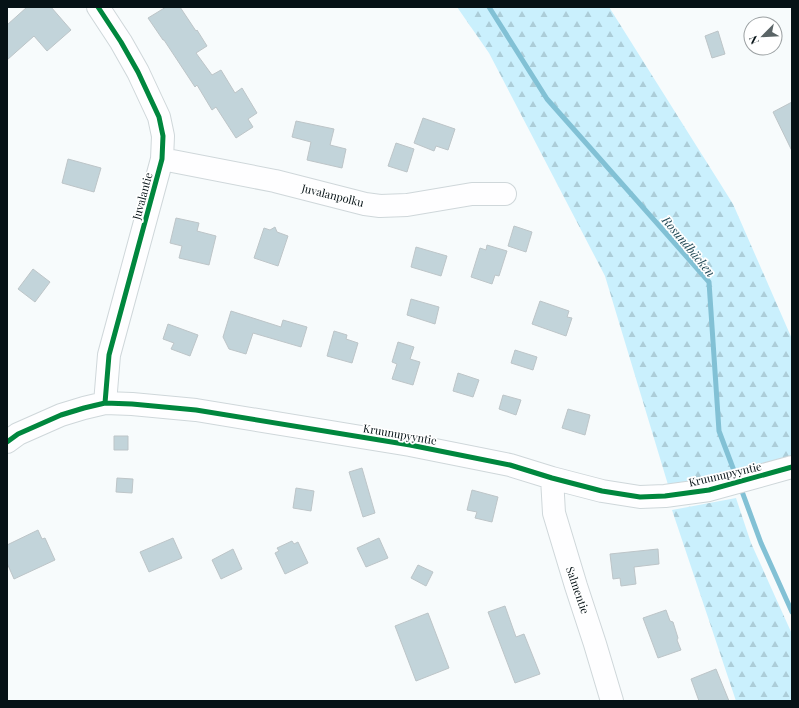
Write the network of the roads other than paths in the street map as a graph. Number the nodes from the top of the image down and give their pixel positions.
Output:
1 (98, 7) edge
2 (162, 159) junction
3 (505, 194) dead end
4 (105, 403) junction
5 (7, 442) edge
6 (792, 466) edge
7 (552, 478) junction
8 (612, 701) edge

1 - 2 street, Juvalantie
2 - 3 street, Juvalanpolku
2 - 4 street, Juvalantie
4 - 5 street, Kruunupyyntie
4 - 7 street, Kruunupyyntie
6 - 7 street, Kruunupyyntie
7 - 8 street, Salmentie

